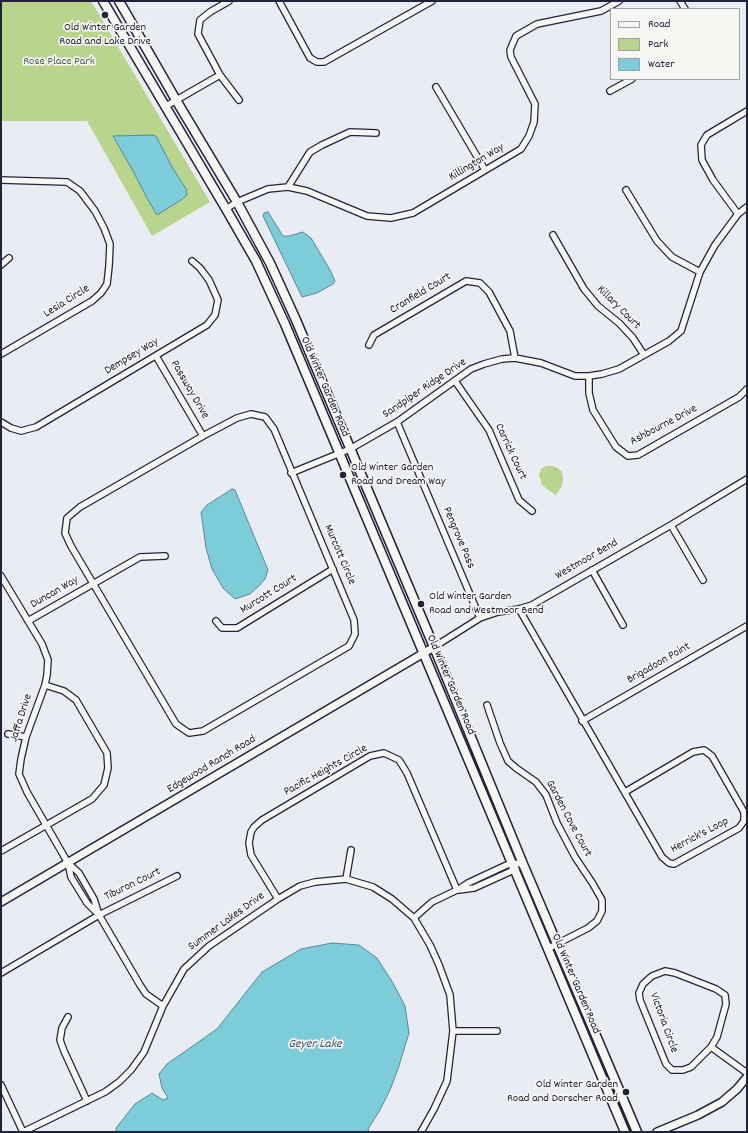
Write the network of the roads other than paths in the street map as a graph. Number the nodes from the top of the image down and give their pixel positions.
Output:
1 (103, 1) edge
2 (119, 1) edge
3 (229, 1) edge
4 (278, 1) edge
5 (432, 1) edge
6 (619, 1) edge
7 (220, 75) junction
8 (630, 80) edge
9 (436, 87) dead end
10 (610, 91) dead end
11 (176, 100) junction
12 (239, 100) dead end
13 (166, 106) junction
14 (747, 111) edge
15 (376, 133) dead end
16 (485, 170) junction
17 (1, 180) edge
18 (288, 187) junction
19 (626, 190) dead end
20 (237, 202) junction
21 (747, 207) edge
22 (226, 209) junction
23 (738, 214) junction
24 (553, 235) dead end
25 (8, 258) dead end
26 (192, 262) dead end
27 (1, 265) edge
28 (700, 272) junction
29 (370, 345) dead end
30 (1, 354) edge
31 (644, 355) junction
32 (156, 356) junction
33 (515, 358) junction
34 (589, 376) junction
35 (455, 381) junction
36 (747, 389) edge
37 (1, 422) edge
38 (397, 422) junction
39 (203, 436) junction
40 (350, 449) junction
41 (339, 454) junction
42 (291, 472) junction
43 (747, 479) edge
44 (532, 511) dead end
45 (671, 525) junction
46 (165, 556) dead end
47 (333, 569) junction
48 (592, 570) junction
49 (1, 576) edge
50 (703, 580) dead end
51 (93, 584) junction
52 (519, 609) junction
53 (480, 618) junction
54 (28, 621) junction
55 (216, 621) dead end
56 (623, 625) dead end
57 (747, 626) edge
58 (434, 647) junction
59 (424, 653) junction
60 (45, 685) junction
61 (487, 705) dead end
62 (582, 721) junction
63 (8, 734) dead end
64 (26, 737) junction
65 (625, 792) junction
66 (47, 825) junction
67 (351, 850) dead end
68 (1, 851) edge
69 (68, 863) junction
70 (523, 864) junction
71 (513, 867) junction
72 (177, 876) dead end
73 (346, 879) junction
74 (457, 890) junction
75 (278, 899) junction
76 (1, 902) edge
77 (98, 915) junction
78 (414, 918) junction
79 (557, 944) junction
80 (547, 949) junction
81 (1, 973) edge
82 (163, 1006) junction
83 (68, 1017) dead end
84 (453, 1031) junction
85 (497, 1031) dead end
86 (711, 1047) junction
87 (747, 1073) edge
88 (747, 1076) edge
89 (1, 1085) edge
90 (87, 1101) junction
91 (23, 1132) edge
92 (421, 1132) edge
93 (625, 1132) edge
94 (636, 1132) edge
95 (657, 1132) edge

1 - 13 main road, Old Winter Garden Road
2 - 11 main road, Old Winter Garden Road
3 - 7 street
4 - 5 street
6 - 16 street, Killington Way
7 - 11 street
7 - 12 street
8 - 10 street
9 - 16 street
11 - 13 street
11 - 20 main road, Old Winter Garden Road
13 - 22 main road, Old Winter Garden Road
14 - 23 street
15 - 18 street
16 - 18 street, Killington Way
17 - 30 street, Lesia Circle
18 - 20 street, Killington Way
19 - 28 street
20 - 22 street, Killington Way
20 - 40 main road, Old Winter Garden Road
21 - 23 street, Sandpiper Ridge Drive
22 - 41 main road, Old Winter Garden Road
23 - 28 street, Sandpiper Ridge Drive
24 - 31 street, Killary Court
25 - 27 street
26 - 32 street, Dempsey Way
28 - 31 street, Sandpiper Ridge Drive
29 - 33 street, Cranfield Court
31 - 34 street, Sandpiper Ridge Drive
32 - 37 street, Dempsey Way
32 - 39 street, Passway Drive
33 - 34 street, Sandpiper Ridge Drive
33 - 35 street, Sandpiper Ridge Drive
34 - 36 street, Ashbourne Drive
35 - 38 street, Sandpiper Ridge Drive
35 - 44 street, Carrick Court
38 - 40 street, Sandpiper Ridge Drive
38 - 53 street, Pengrove Pass
39 - 42 street, Murcott Circle
39 - 51 street, Murcott Circle
40 - 41 street, Sandpiper Ridge Drive
40 - 58 main road, Old Winter Garden Road
41 - 42 street, Sandpiper Ridge Drive
41 - 59 main road, Old Winter Garden Road
42 - 47 street, Murcott Circle
43 - 45 street, Westmoor Bend
45 - 48 street, Westmoor Bend
45 - 50 street
46 - 51 street, Duncan Way
47 - 51 street, Murcott Circle
47 - 55 street, Murcott Court
48 - 52 street, Westmoor Bend
48 - 56 street
49 - 54 street, Jaffa Drive
51 - 54 street, Duncan Way
52 - 53 street, Westmoor Bend
52 - 62 street, Herrick's Loop
53 - 58 street, Westmoor Bend
54 - 60 street, Jaffa Drive
57 - 62 street, Brigadoon Point
58 - 59 street, Edgewood Ranch Road
58 - 70 main road, Old Winter Garden Road
59 - 69 street, Edgewood Ranch Road
59 - 71 main road, Old Winter Garden Road
60 - 64 street, Jaffa Drive
60 - 66 street
61 - 79 street, Garden Cove Court
62 - 65 street, Herrick's Loop
63 - 64 street
64 - 66 street, Jaffa Drive
65 - 65 street, Herrick's Loop
66 - 68 street
66 - 69 street, Jaffa Drive
67 - 73 street
69 - 76 street, Edgewood Ranch Road
69 - 77 street, Jaffa Drive
70 - 71 street
70 - 79 main road, Old Winter Garden Road
71 - 74 street
71 - 80 main road, Old Winter Garden Road
72 - 77 street, Tiburon Court
73 - 75 street, Summer Lakes Drive
73 - 78 street, Summer Lakes Drive
74 - 75 street, Pacific Heights Circle
74 - 78 street
75 - 82 street, Summer Lakes Drive
77 - 81 street, Tiburon Court
77 - 82 street, Jaffa Drive
78 - 84 street, Summer Lakes Drive
79 - 80 street, Garden Cove Court
79 - 94 main road, Old Winter Garden Road
80 - 93 main road, Old Winter Garden Road
82 - 90 street, Summer Lakes Drive
83 - 90 street
84 - 85 street
84 - 92 street, Summer Lakes Drive
86 - 86 street, Victoria Circle
86 - 87 street
88 - 95 street
89 - 91 street
90 - 91 street, Summer Lakes Drive

